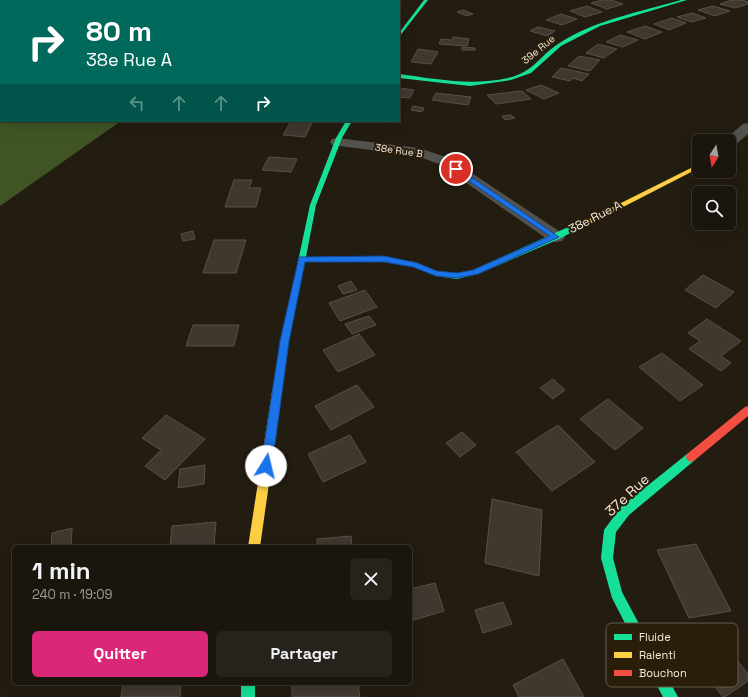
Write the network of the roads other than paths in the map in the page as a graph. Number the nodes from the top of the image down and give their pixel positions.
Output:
1 (426, 0) edge
2 (685, 0) edge
3 (400, 35) edge
4 (400, 76) edge
5 (348, 122) edge
6 (748, 127) edge
7 (736, 136) edge
8 (337, 142) junction
9 (692, 169) edge
10 (556, 237) junction
11 (302, 259) junction
12 (748, 410) edge
13 (254, 545) edge
14 (631, 623) edge
15 (248, 685) edge
16 (666, 687) edge
17 (248, 697) edge
18 (671, 697) edge

1 - 3 street
2 - 4 street, 39e Rue
5 - 8 street
6 - 7 street
8 - 10 street, 38e Rue B
8 - 11 street
9 - 10 street, 38e Rue A
10 - 11 street, 38e Rue A
11 - 13 street
12 - 14 street, 37e Rue
15 - 17 street
16 - 18 street, 37e Rue

